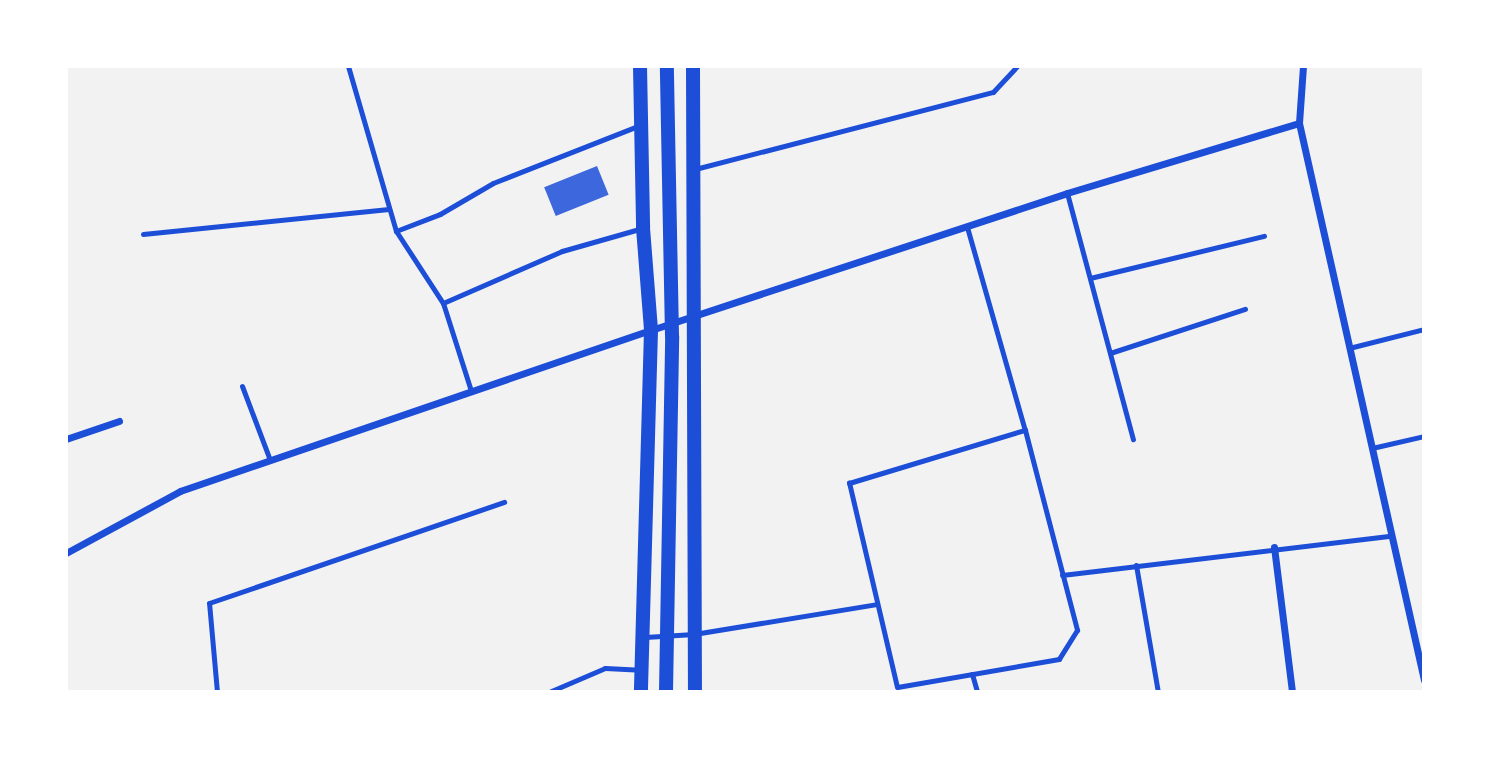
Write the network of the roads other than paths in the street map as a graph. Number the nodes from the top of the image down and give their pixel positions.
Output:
1 (348, 66) edge
2 (640, 66) edge
3 (667, 66) edge
4 (693, 66) edge
5 (1017, 66) edge
6 (1303, 66) edge
7 (1299, 123) junction
8 (641, 124) junction
9 (692, 170) junction
10 (1067, 193) junction
11 (389, 209) junction
12 (967, 227) junction
13 (643, 228) junction
14 (396, 230) junction
15 (143, 234) dead end
16 (1264, 236) dead end
17 (1090, 278) junction
18 (443, 303) junction
19 (1245, 309) dead end
20 (692, 317) junction
21 (1423, 329) edge
22 (651, 330) junction
23 (1349, 348) junction
24 (1110, 353) junction
25 (242, 386) dead end
26 (471, 391) junction
27 (119, 421) dead end
28 (1025, 430) junction
29 (1423, 436) edge
30 (66, 439) edge
31 (1133, 439) dead end
32 (1371, 448) junction
33 (270, 460) junction
34 (504, 502) dead end
35 (1391, 537) junction
36 (1275, 547) junction
37 (66, 553) edge
38 (1136, 565) junction
39 (1062, 575) junction
40 (877, 604) junction
41 (694, 634) junction
42 (642, 637) junction
43 (641, 670) junction
44 (972, 674) junction
45 (1423, 680) edge
46 (217, 691) edge
47 (550, 691) edge
48 (640, 691) edge
49 (666, 691) edge
50 (695, 691) edge
51 (977, 691) edge
52 (1158, 691) edge
53 (1292, 691) edge

1 - 11 lane
2 - 8 main road
3 - 49 main road
4 - 9 main road
5 - 9 lane
6 - 7 street
7 - 10 street
7 - 23 street
8 - 13 main road
8 - 14 lane
9 - 20 main road
10 - 12 street
10 - 17 lane
11 - 14 lane
11 - 15 lane
12 - 20 street
12 - 28 lane
13 - 18 lane
13 - 22 main road
14 - 18 lane
16 - 17 lane
17 - 24 lane
18 - 26 lane
19 - 24 lane
20 - 22 street
20 - 41 main road
21 - 23 lane
22 - 26 street
22 - 42 main road
23 - 32 street
24 - 31 lane
25 - 33 lane
26 - 33 street
27 - 30 street
28 - 39 lane
28 - 40 lane
29 - 32 lane
32 - 35 street
33 - 37 street
34 - 46 lane
35 - 36 lane
35 - 45 street
36 - 38 lane
36 - 53 street
38 - 39 lane
38 - 52 lane
39 - 44 lane
40 - 41 lane
40 - 44 lane
41 - 42 lane
41 - 50 main road
42 - 43 main road
43 - 47 lane
43 - 48 main road
44 - 51 lane

